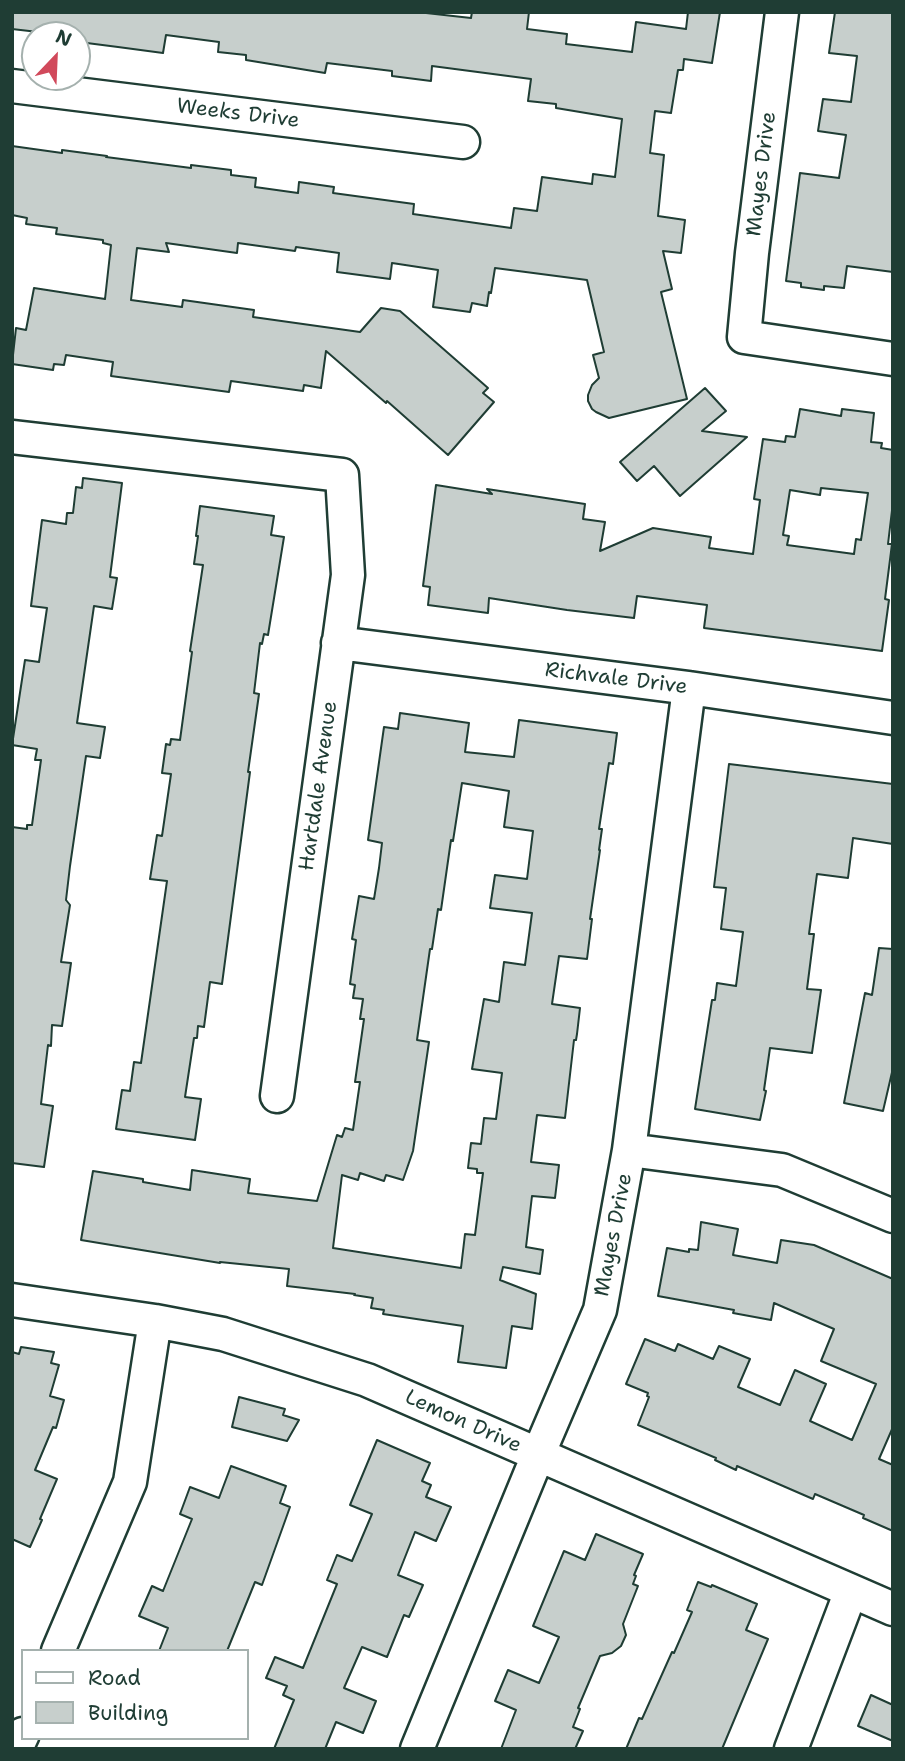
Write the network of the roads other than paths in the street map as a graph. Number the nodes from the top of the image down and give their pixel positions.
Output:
1 (782, 12) edge
2 (12, 86) edge
3 (463, 142) dead end
4 (893, 359) edge
5 (12, 437) edge
6 (338, 643) junction
7 (689, 688) junction
8 (893, 718) edge
9 (277, 1096) dead end
10 (629, 1150) junction
11 (893, 1216) edge
12 (12, 1300) edge
13 (155, 1321) junction
14 (538, 1455) junction
15 (851, 1591) junction
16 (893, 1609) edge
17 (59, 1649) edge
18 (417, 1749) edge
19 (791, 1749) edge

1 - 4 street, Mayes Drive
2 - 3 street, Weeks Drive
5 - 6 street, Hartdale Avenue
6 - 7 street, Richvale Drive
6 - 9 street, Hartdale Avenue
7 - 8 street, Richvale Drive
7 - 10 street, Mayes Drive
10 - 11 street
10 - 14 street, Mayes Drive
12 - 13 street, Lemon Drive
13 - 14 street, Lemon Drive
13 - 17 street
14 - 15 street, Lemon Drive
14 - 18 street, Mayes Drive
15 - 16 street, Lemon Drive
15 - 19 street

